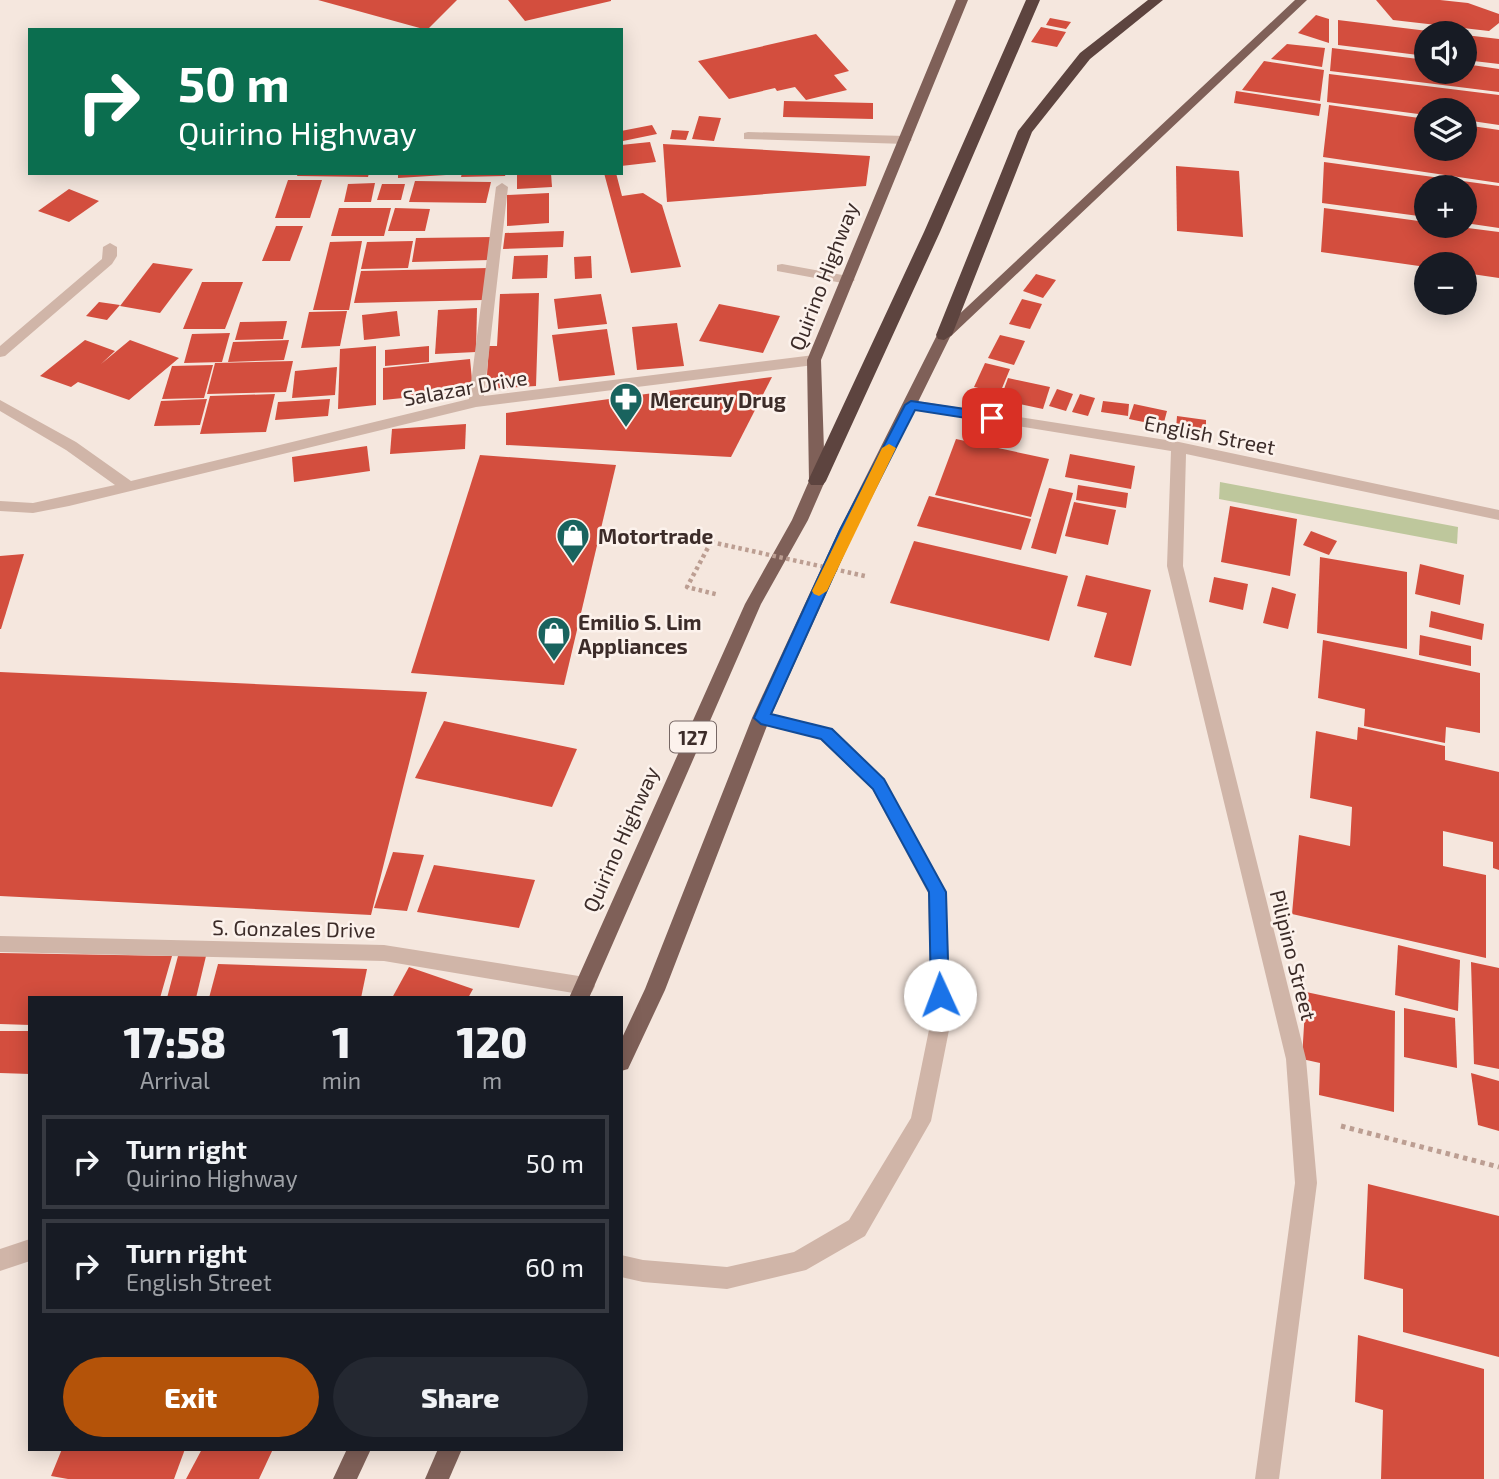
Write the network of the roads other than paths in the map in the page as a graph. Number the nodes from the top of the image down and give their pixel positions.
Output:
1 (962, 0) edge
2 (1033, 0) edge
3 (1156, 0) edge
4 (1301, 0) edge
5 (748, 136) dead end
6 (906, 140) junction
7 (502, 187) dead end
8 (110, 247) dead end
9 (782, 268) dead end
10 (848, 280) junction
11 (944, 335) junction
12 (0, 353) edge
13 (814, 360) junction
14 (476, 402) junction
15 (0, 405) edge
16 (911, 405) junction
17 (1180, 447) junction
18 (817, 481) junction
19 (129, 486) junction
20 (0, 506) edge
21 (1499, 515) edge
22 (761, 718) junction
23 (0, 944) edge
24 (582, 992) edge
25 (623, 1058) edge
26 (28, 1251) edge
27 (0, 1260) edge
28 (623, 1267) edge
29 (358, 1451) edge
30 (449, 1451) edge
31 (345, 1479) edge
32 (437, 1479) edge
33 (1267, 1479) edge

1 - 6 main road, Quirino Highway
2 - 18 highway
3 - 11 highway
4 - 11 main road
5 - 6 street
6 - 10 main road, Quirino Highway
7 - 14 street
8 - 12 street
9 - 10 street
10 - 13 main road, Quirino Highway
11 - 16 main road, 127
13 - 14 street, Salazar Drive
13 - 18 main road, Quirino Highway
14 - 19 street, Salazar Drive
15 - 19 street
16 - 17 street, English Street
16 - 22 main road, 127
17 - 21 street, English Street
17 - 33 street, Pilipino Street
18 - 24 main road, Quirino Highway / 127
19 - 20 street, Salazar Drive
22 - 25 main road, 127
22 - 28 street
23 - 24 street, S. Gonzales Drive
26 - 27 street
29 - 31 main road
30 - 32 main road

